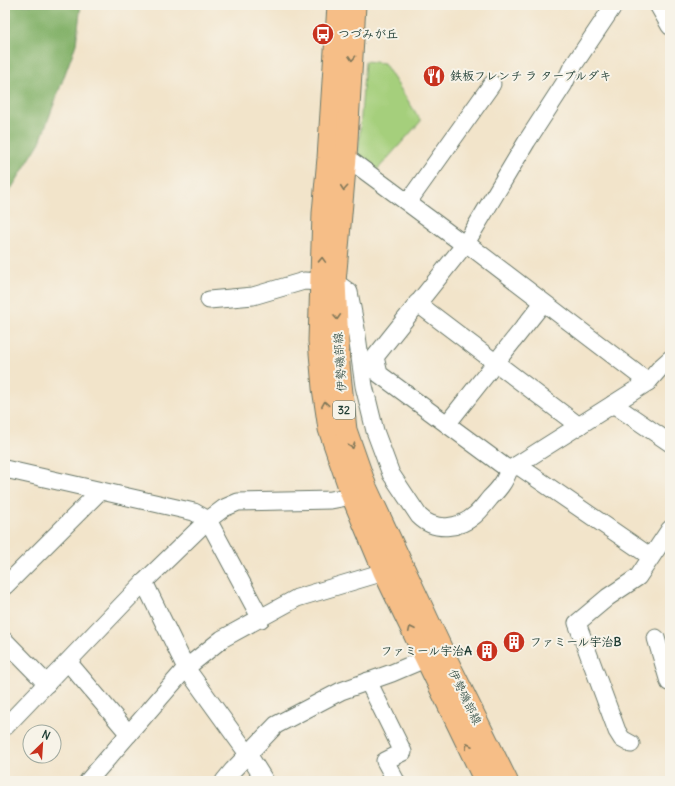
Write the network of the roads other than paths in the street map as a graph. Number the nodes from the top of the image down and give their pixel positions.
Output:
1 (338, 5) edge
2 (355, 5) edge
3 (614, 5) edge
4 (658, 5) edge
5 (670, 26) edge
6 (492, 84) dead end
7 (346, 157) junction
8 (408, 202) junction
9 (466, 243) junction
10 (328, 282) junction
11 (209, 300) dead end
12 (417, 303) junction
13 (543, 303) junction
14 (670, 359) edge
15 (496, 362) junction
16 (648, 382) junction
17 (613, 404) junction
18 (447, 424) junction
19 (579, 426) junction
20 (670, 443) edge
21 (513, 467) junction
22 (5, 469) edge
23 (100, 491) junction
24 (352, 496) junction
25 (208, 520) junction
26 (669, 532) edge
27 (651, 557) junction
28 (384, 572) junction
29 (144, 582) junction
30 (5, 586) edge
31 (261, 619) junction
32 (656, 638) dead end
33 (5, 641) edge
34 (425, 659) junction
35 (68, 662) junction
36 (186, 668) junction
37 (368, 681) junction
38 (670, 682) edge
39 (47, 684) junction
40 (5, 727) edge
41 (129, 734) junction
42 (630, 744) dead end
43 (248, 754) junction
44 (88, 781) edge
45 (224, 781) edge
46 (265, 781) edge
47 (396, 781) edge
48 (485, 781) edge
49 (507, 781) edge

10 -> 1 main road, 伊勢磯部線 / 32
2 -> 7 main road, 伊勢磯部線 / 32
3 - 9 street
4 - 5 street
6 - 8 street
7 - 8 street
7 -> 10 main road, 伊勢磯部線 / 32
8 - 9 street
9 - 12 street
9 - 13 street
10 - 11 street
10 - 21 street
24 -> 10 main road, 伊勢磯部線 / 32
10 -> 49 main road, 伊勢磯部線 / 32
12 - 15 street
12 - 18 street
13 - 15 street
13 - 16 street
14 - 16 street
15 - 18 street
15 - 19 street
16 - 17 street
17 - 19 street
17 - 20 street
18 - 21 street
19 - 21 street
21 - 27 street
22 - 23 street
23 - 25 street
23 - 30 street
24 - 25 street
24 - 28 main road, 伊勢磯部線 / 32
25 - 29 street
25 - 31 street
26 - 27 street
27 - 42 street
28 - 31 street
34 -> 28 main road, 伊勢磯部線 / 32
29 - 35 street
29 - 36 street
31 - 36 street
32 - 38 street
33 - 39 street
34 - 37 street
48 -> 34 main road, 伊勢磯部線 / 32
35 - 39 street
35 - 41 street
36 - 41 street
36 - 43 street
37 - 43 street
37 - 47 street
39 - 40 street
41 - 44 street
43 - 45 street
43 - 46 street

